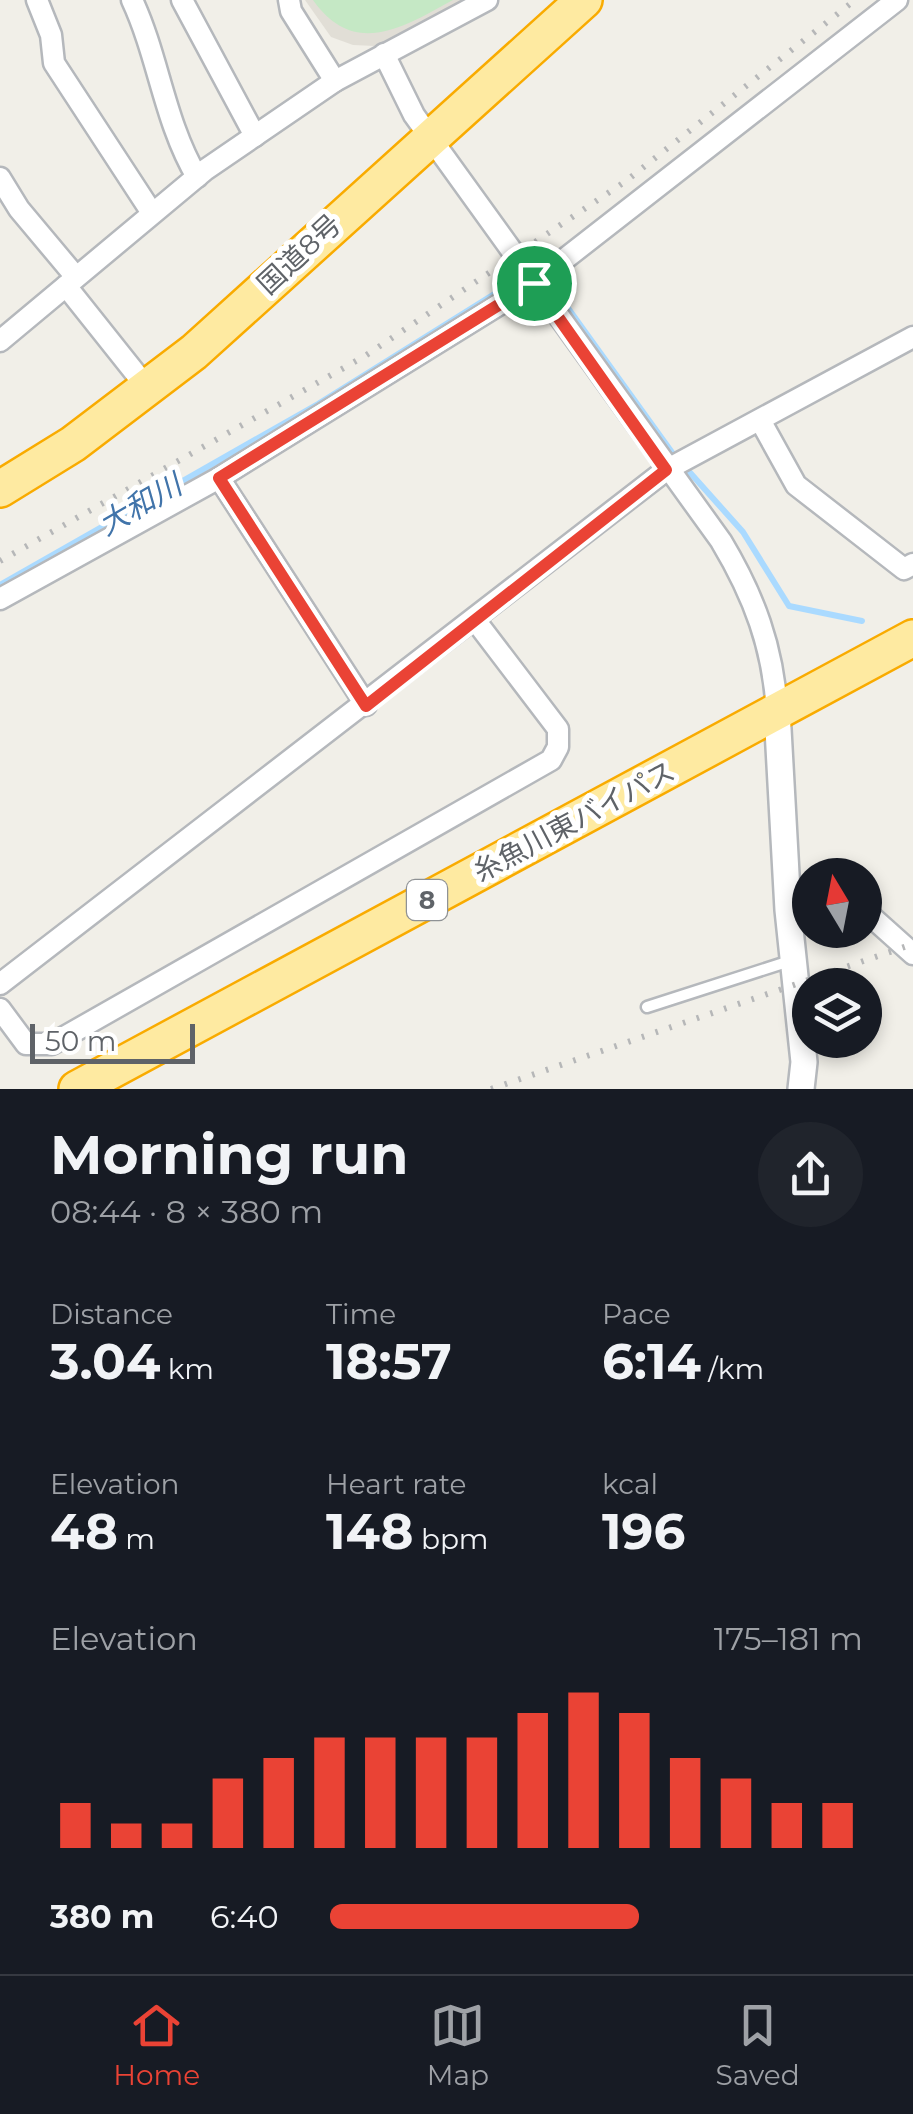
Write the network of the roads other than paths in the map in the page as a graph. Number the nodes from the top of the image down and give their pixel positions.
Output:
1 (37, 0) edge
2 (132, 0) edge
3 (182, 0) edge
4 (288, 0) edge
5 (487, 0) edge
6 (584, 0) edge
7 (897, 0) edge
8 (384, 54) junction
9 (335, 80) junction
10 (430, 135) junction
11 (255, 136) junction
12 (197, 177) junction
13 (0, 178) edge
14 (152, 212) junction
15 (71, 282) junction
16 (534, 283) junction
17 (913, 336) edge
18 (0, 341) edge
19 (148, 389) junction
20 (760, 420) junction
21 (666, 470) junction
22 (219, 478) junction
23 (0, 490) edge
24 (913, 564) edge
25 (0, 599) edge
26 (475, 620) junction
27 (913, 638) edge
28 (366, 706) junction
29 (777, 711) junction
30 (793, 858) edge
31 (882, 926) edge
32 (794, 948) edge
33 (913, 954) edge
34 (793, 960) junction
35 (0, 984) edge
36 (647, 1007) dead end
37 (0, 1009) edge
38 (77, 1089) edge
39 (802, 1089) edge

1 - 14 street
2 - 12 street
3 - 11 street
4 - 9 street
5 - 8 street
6 - 10 highway, 国道8号
7 - 16 street
8 - 9 street
8 - 10 street
9 - 11 street
10 - 16 street
10 - 19 highway, 国道8号
11 - 12 street
12 - 14 street
13 - 15 street
14 - 15 street
15 - 18 street
15 - 19 street
16 - 21 street
16 - 22 street
17 - 20 street
19 - 23 highway, 国道8号
20 - 21 street
20 - 24 street
21 - 26 street
21 - 29 street
22 - 25 street
22 - 28 street
26 - 28 street
26 - 37 street
27 - 29 highway, 糸魚川東バイパス / 8
28 - 35 street
29 - 30 street
29 - 38 highway, 糸魚川東バイパス / 8
31 - 33 street
32 - 34 street
34 - 36 lane
34 - 39 street

